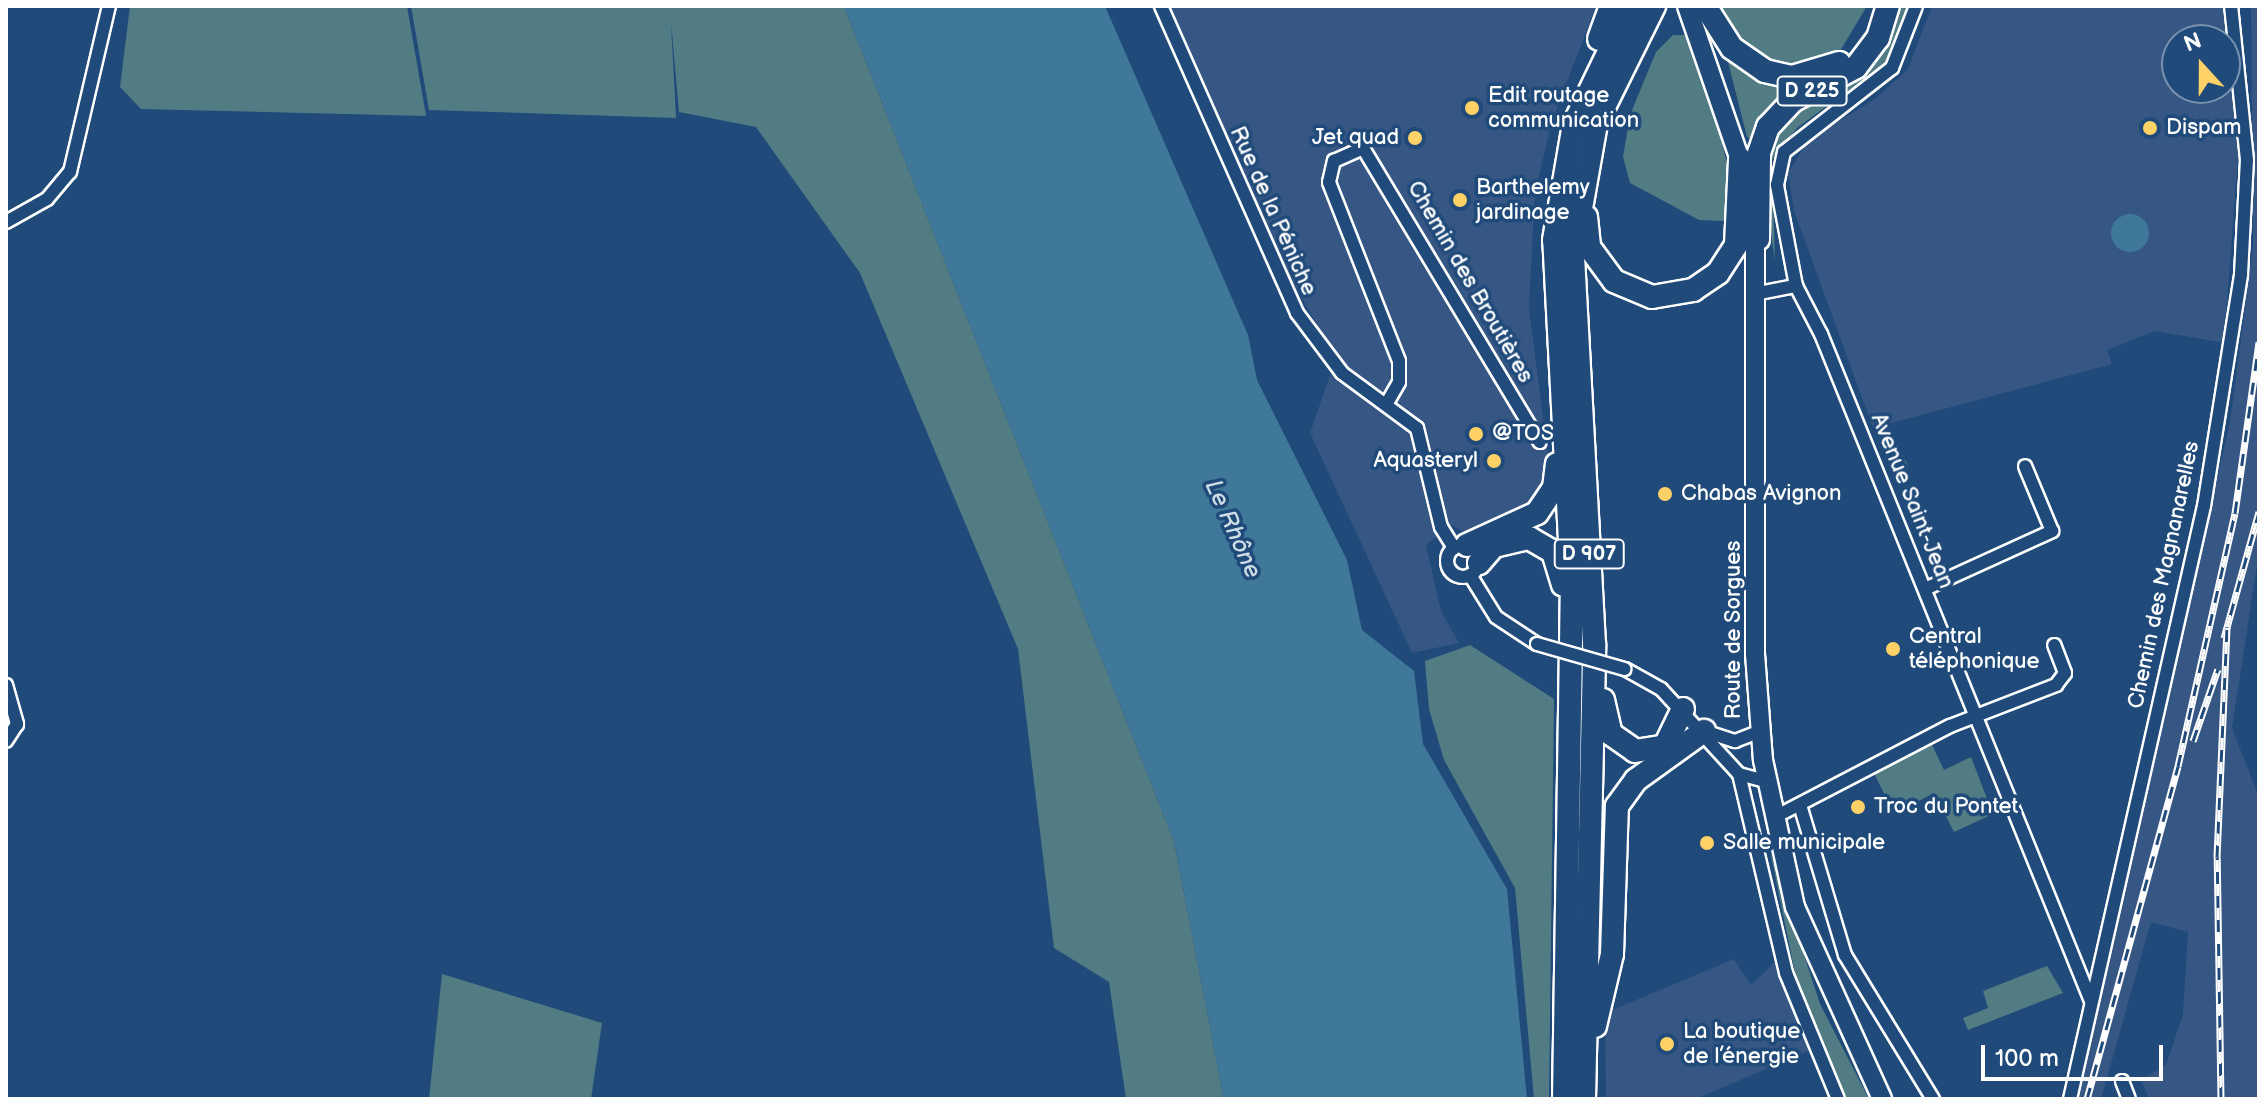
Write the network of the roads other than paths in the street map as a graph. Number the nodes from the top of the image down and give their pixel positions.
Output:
1 (109, 6) edge
2 (1161, 6) edge
3 (1611, 6) edge
4 (1661, 6) edge
5 (1875, 6) edge
6 (1888, 6) edge
7 (1916, 6) edge
8 (2231, 6) edge
9 (1694, 9) edge
10 (1640, 17) edge
11 (1740, 159) junction
12 (1561, 184) junction
13 (6, 222) edge
14 (1758, 239) junction
15 (1796, 286) junction
16 (1759, 293) junction
17 (1554, 333) junction
18 (1387, 403) junction
19 (1540, 442) dead end
20 (2025, 466) dead end
21 (1467, 558) junction
22 (1925, 589) junction
23 (1594, 644) junction
24 (2054, 645) dead end
25 (6, 685) edge
26 (1683, 709) junction
27 (1975, 716) junction
28 (1704, 731) junction
29 (1759, 732) junction
30 (6, 741) edge
31 (1735, 741) junction
32 (1735, 769) junction
33 (1573, 777) junction
34 (1766, 781) junction
35 (1800, 805) junction
36 (1773, 818) junction
37 (2091, 1001) junction
38 (2122, 1081) dead end
39 (1564, 1099) edge
40 (1584, 1099) edge
41 (1838, 1099) edge
42 (1882, 1099) edge
43 (1933, 1099) edge
44 (2070, 1099) edge
45 (2129, 1099) edge

1 - 13 street
2 - 18 street, Rue de la Péniche
3 - 12 highway, D 907
4 - 10 highway, D 907
5 - 9 highway
6 - 14 highway, D 225
7 - 15 street, Avenue Saint-Jean
8 - 37 street, Chemin des Magnanarelles
9 - 11 main road, Route de Sorgues
10 - 11 highway
10 - 12 highway
10 - 23 highway, D 907
11 - 14 main road, Route de Sorgues
12 - 17 highway, D 907
14 - 16 main road, Route de Sorgues
15 - 16 street
15 - 22 street, Avenue Saint-Jean
16 - 29 main road, Route de Sorgues
17 - 21 highway
17 - 33 highway, D 907
18 - 19 street, Chemin des Broutières
18 - 21 street, Rue de la Péniche
20 - 22 street
21 - 26 street, Rue de la Péniche, bridge
21 - 33 highway
22 - 27 street, Avenue Saint-Jean
23 - 26 highway
23 - 40 highway, D 907
24 - 27 street
25 - 30 street
26 - 28 street, Rue de la Péniche
27 - 35 street
27 - 37 street, Avenue Saint-Jean
28 - 31 street
28 - 32 street, Rue de la Péniche
28 - 40 highway
29 - 31 street
29 - 34 main road, Route de Sorgues
31 - 32 street
32 - 34 street
32 - 41 street
33 - 39 highway, D 907
34 - 36 main road, Route de Sorgues
35 - 36 street
35 - 43 street
36 - 42 main road, Route de Sorgues
37 - 44 street, Chemin des Magnanarelles
38 - 45 street

